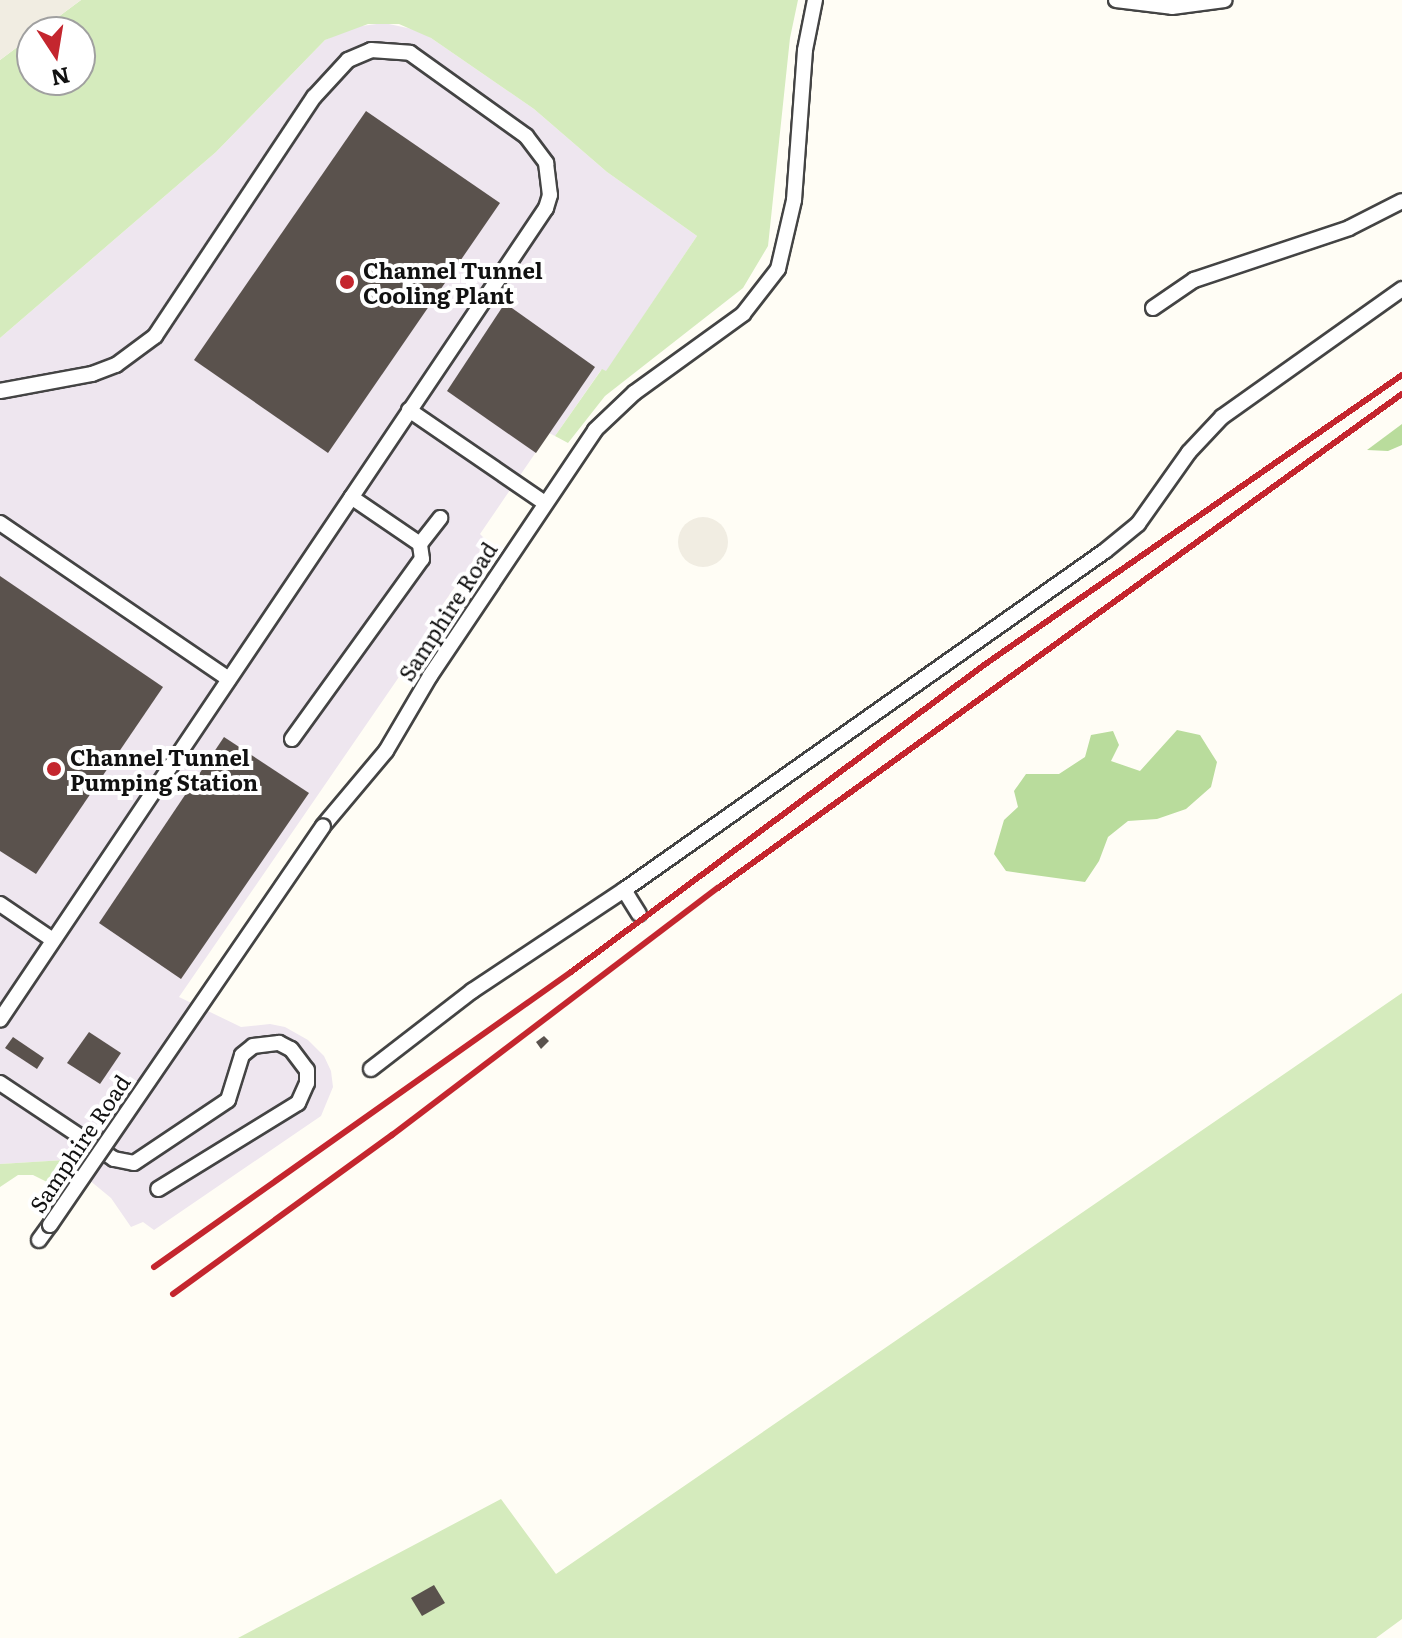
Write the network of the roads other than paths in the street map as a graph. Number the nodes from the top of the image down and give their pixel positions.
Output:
1 (815, 0) edge
2 (1116, 0) edge
3 (1225, 0) edge
4 (1402, 201) edge
5 (1402, 289) edge
6 (1153, 308) dead end
7 (0, 391) edge
8 (409, 410) junction
9 (351, 497) junction
10 (545, 503) junction
11 (440, 518) dead end
12 (0, 523) edge
13 (420, 544) junction
14 (229, 679) junction
15 (292, 739) dead end
16 (624, 890) junction
17 (0, 904) edge
18 (639, 914) dead end
19 (53, 940) junction
20 (0, 1020) edge
21 (371, 1069) dead end
22 (0, 1083) edge
23 (158, 1189) dead end
24 (39, 1240) dead end

1 - 10 lane, Samphire Road
2 - 3 lane
4 - 6 lane
5 - 16 lane
7 - 8 lane
8 - 9 lane
8 - 10 lane
9 - 13 lane
9 - 14 lane
10 - 24 lane, Samphire Road, bridge
11 - 13 lane
12 - 14 lane
13 - 15 lane
14 - 19 lane
16 - 18 lane
16 - 21 lane
17 - 19 lane
19 - 20 lane
22 - 23 lane

